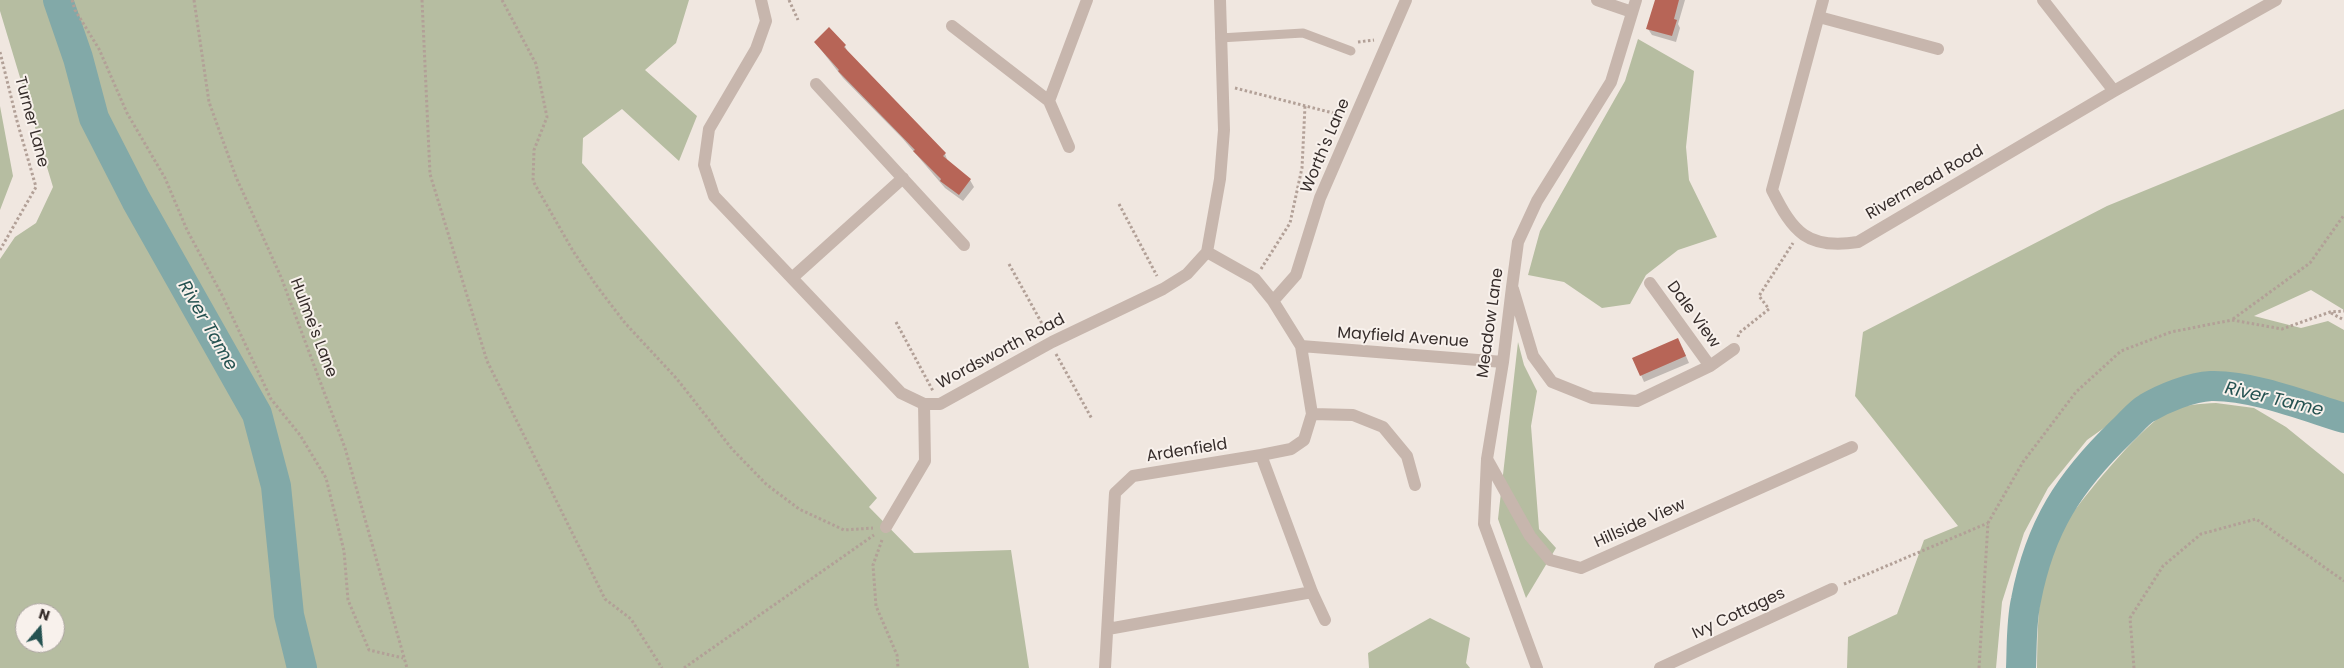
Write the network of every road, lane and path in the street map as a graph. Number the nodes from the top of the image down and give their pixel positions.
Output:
1 (72, 0) edge
2 (194, 0) edge
3 (422, 0) edge
4 (502, 0) edge
5 (761, 0) edge
6 (789, 0) edge
7 (1087, 0) edge
8 (1220, 0) edge
9 (1406, 0) edge
10 (1597, 0) edge
11 (1823, 0) edge
12 (2043, 0) edge
13 (2276, 0) edge
14 (1634, 6) edge
15 (1818, 17) junction
16 (798, 20) dead end
17 (952, 26) dead end
18 (1220, 38) junction
19 (1938, 48) dead end
20 (1351, 51) dead end
21 (0, 52) edge
22 (816, 84) dead end
23 (1222, 87) junction
24 (2114, 91) junction
25 (1049, 100) junction
26 (1305, 106) junction
27 (1341, 115) dead end
28 (1069, 147) dead end
29 (903, 178) junction
30 (1119, 204) dead end
31 (2344, 215) edge
32 (1800, 232) junction
33 (964, 245) dead end
34 (0, 250) edge
35 (1207, 252) junction
36 (1009, 264) dead end
37 (1262, 268) dead end
38 (792, 278) junction
39 (1650, 283) dead end
40 (1512, 287) junction
41 (1163, 290) junction
42 (1273, 301) junction
43 (2344, 311) edge
44 (2330, 312) junction
45 (2232, 320) junction
46 (2344, 320) edge
47 (896, 322) dead end
48 (1052, 343) junction
49 (1301, 346) junction
50 (1734, 349) joint
51 (1503, 362) junction
52 (1710, 366) junction
53 (924, 404) junction
54 (940, 404) junction
55 (1312, 414) junction
56 (1092, 419) dead end
57 (1852, 447) dead end
58 (1261, 455) junction
59 (1487, 458) junction
60 (1415, 484) dead end
61 (1988, 523) junction
62 (886, 527) junction
63 (2344, 581) edge
64 (1832, 590) joint
65 (1312, 592) junction
66 (1325, 620) dead end
67 (1108, 630) junction
68 (403, 658) junction
69 (407, 668) edge
70 (662, 668) edge
71 (684, 668) edge
72 (898, 668) edge
73 (1105, 668) edge
74 (1537, 668) edge
75 (1660, 668) edge
76 (1979, 668) edge
77 (2134, 668) edge

1 - 68 path
2 - 68 path, Hulme's Lane
3 - 70 path
4 - 62 path
5 - 38 street, Wordsworth Road
6 - 16 path
7 - 25 street
8 - 18 street
9 - 42 street, Worth's Lane
10 - 14 street
11 - 15 street, Rivermead Road
12 - 24 street
13 - 24 street, Rivermead Road
14 - 40 street, Meadow Lane
15 - 19 street
15 - 32 street, Rivermead Road
17 - 25 street
18 - 20 lane
18 - 23 street
21 - 34 path, Turner Lane
22 - 29 street
23 - 26 path
23 - 35 street
24 - 32 street, Rivermead Road
25 - 28 street
26 - 27 path
26 - 37 path
29 - 33 street
29 - 38 street
30 - 41 path
31 - 45 path
32 - 50 path
35 - 41 street, Wordsworth Road
35 - 42 street
36 - 48 path
38 - 53 street, Wordsworth Road
39 - 52 street, Dale View
40 - 51 street, Meadow Lane
40 - 52 street, Dale View
41 - 48 street, Wordsworth Road
42 - 49 street
43 - 44 path
44 - 45 path
44 - 46 path
45 - 61 path
47 - 54 path
48 - 54 street, Wordsworth Road
48 - 56 path
49 - 51 street, Mayfield Avenue
49 - 55 street
50 - 52 street, Dale View
51 - 59 street, Meadow Lane
53 - 54 street, Wordsworth Road
53 - 62 street
55 - 58 street, Ardenfield
55 - 60 street
57 - 59 street, Hillside View
58 - 65 street
58 - 67 street, Ardenfield
59 - 74 street, Meadow Lane
61 - 64 path
61 - 76 path
62 - 71 path
62 - 72 path
63 - 77 path
64 - 75 street, Ivy Cottages
65 - 66 street
65 - 67 street
67 - 73 street, Ardenfield
68 - 69 path, Hulme's Lane

